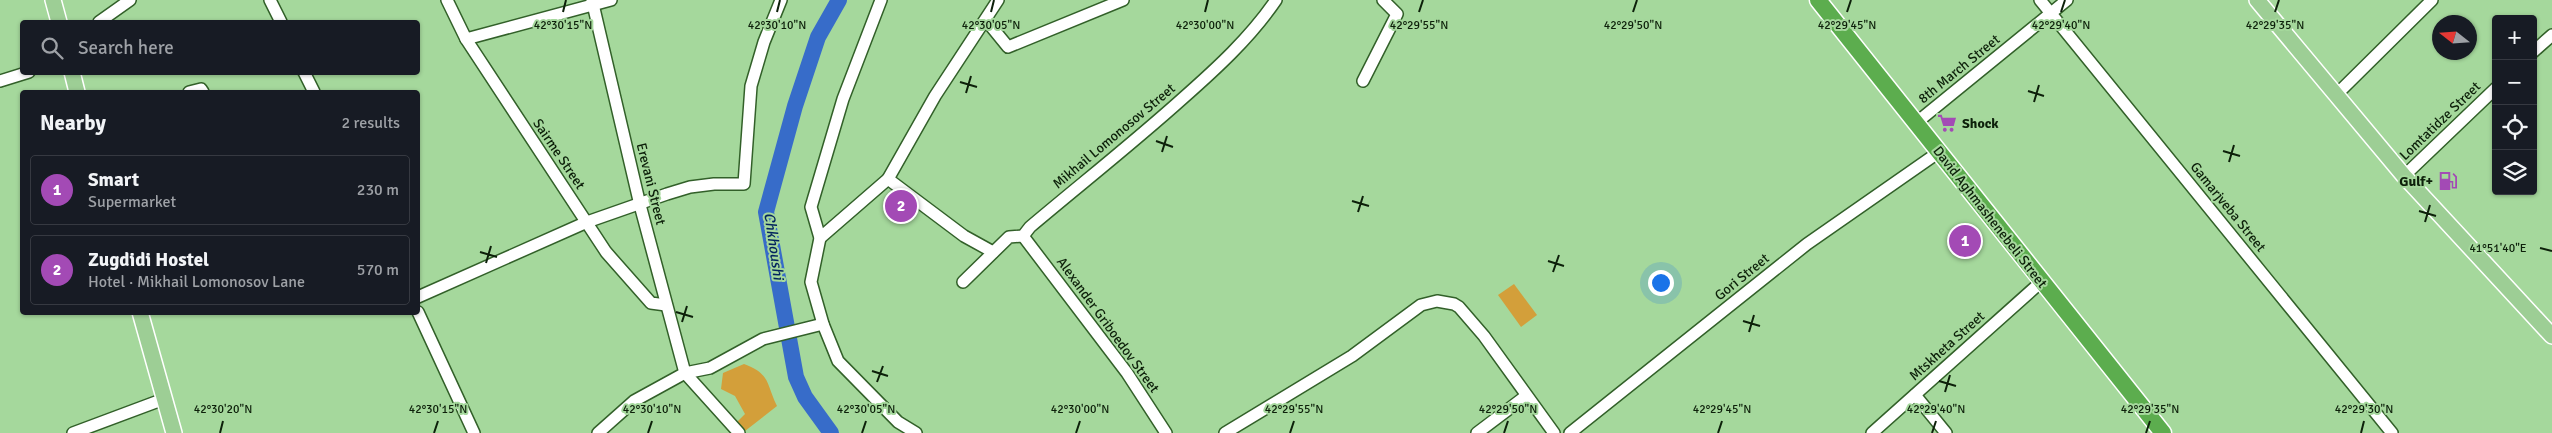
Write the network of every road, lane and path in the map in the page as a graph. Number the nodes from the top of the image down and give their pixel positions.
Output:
1 (53, 0) edge
2 (130, 0) edge
3 (270, 0) edge
4 (447, 0) edge
5 (611, 0) edge
6 (781, 0) edge
7 (881, 0) edge
8 (998, 0) edge
9 (1122, 0) edge
10 (1276, 0) edge
11 (1383, 0) edge
12 (1818, 0) edge
13 (2040, 0) edge
14 (2067, 0) edge
15 (2257, 0) edge
16 (2432, 0) edge
17 (593, 2) edge
18 (2051, 13) junction
19 (58, 20) edge
20 (102, 20) edge
21 (279, 20) edge
22 (986, 20) junction
23 (2552, 34) edge
24 (466, 39) junction
25 (2537, 48) edge
26 (20, 75) edge
27 (73, 75) edge
28 (306, 75) edge
29 (0, 81) edge
30 (1363, 81) dead end
31 (76, 90) edge
32 (313, 90) edge
33 (2492, 92) edge
34 (2335, 96) junction
35 (1916, 123) junction
36 (1939, 152) junction
37 (2404, 176) junction
38 (888, 179) junction
39 (640, 205) junction
40 (587, 222) junction
41 (1023, 236) junction
42 (820, 238) junction
43 (993, 252) junction
44 (963, 282) dead end
45 (2041, 282) junction
46 (420, 296) edge
47 (666, 305) junction
48 (141, 315) edge
49 (419, 315) edge
50 (823, 324) junction
51 (2552, 336) edge
52 (685, 373) junction
53 (1915, 395) junction
54 (1526, 396) junction
55 (164, 399) junction
56 (73, 433) edge
57 (174, 433) edge
58 (474, 433) edge
59 (598, 433) edge
60 (739, 433) edge
61 (916, 433) edge
62 (1166, 433) edge
63 (1225, 433) edge
64 (1477, 433) edge
65 (1554, 433) edge
66 (1570, 433) edge
67 (1872, 433) edge
68 (1946, 433) edge
69 (2162, 433) edge
70 (2392, 433) edge

1 - 19 main road
2 - 20 street
3 - 21 street
4 - 24 street, Sairme Street
5 - 17 street
6 - 39 street
7 - 42 street
8 - 22 street
9 - 22 street
10 - 41 street, Mikhail Lomonosov Street
11 - 30 street
12 - 35 highway, David Aghmashenebeli Street
13 - 18 street, Gamarjveba Street
14 - 18 street, 8th March Street
15 - 34 main road
16 - 34 street
17 - 24 street
17 - 39 street, Erevani Street
18 - 35 street, 8th March Street
18 - 70 street, Gamarjveba Street
22 - 38 street
23 - 25 street
24 - 40 street, Sairme Street
26 - 29 street
27 - 31 main road
28 - 32 street
33 - 37 street, Lomtatidze Street
34 - 37 main road
35 - 36 highway, David Aghmashenebeli Street
36 - 45 highway, David Aghmashenebeli Street
36 - 66 street, Gori Street
37 - 51 main road
38 - 42 street
38 - 43 street
39 - 40 street
39 - 47 street, Erevani Street
40 - 46 street
40 - 47 street, Sairme Street
41 - 43 street, Mikhail Lomonosov Street
41 - 62 street, Alexander Griboedov Street
42 - 50 street
43 - 44 street, Mikhail Lomonosov Street
45 - 53 street, Mtskheta Street
45 - 69 highway, David Aghmashenebeli Street
47 - 52 street, Erevani Street
48 - 55 main road
49 - 58 street
50 - 52 street
50 - 61 street
52 - 59 street
52 - 60 street
53 - 67 street, Mtskheta Street
53 - 68 street
54 - 63 street
54 - 64 street
54 - 65 street
55 - 56 street
55 - 57 main road

